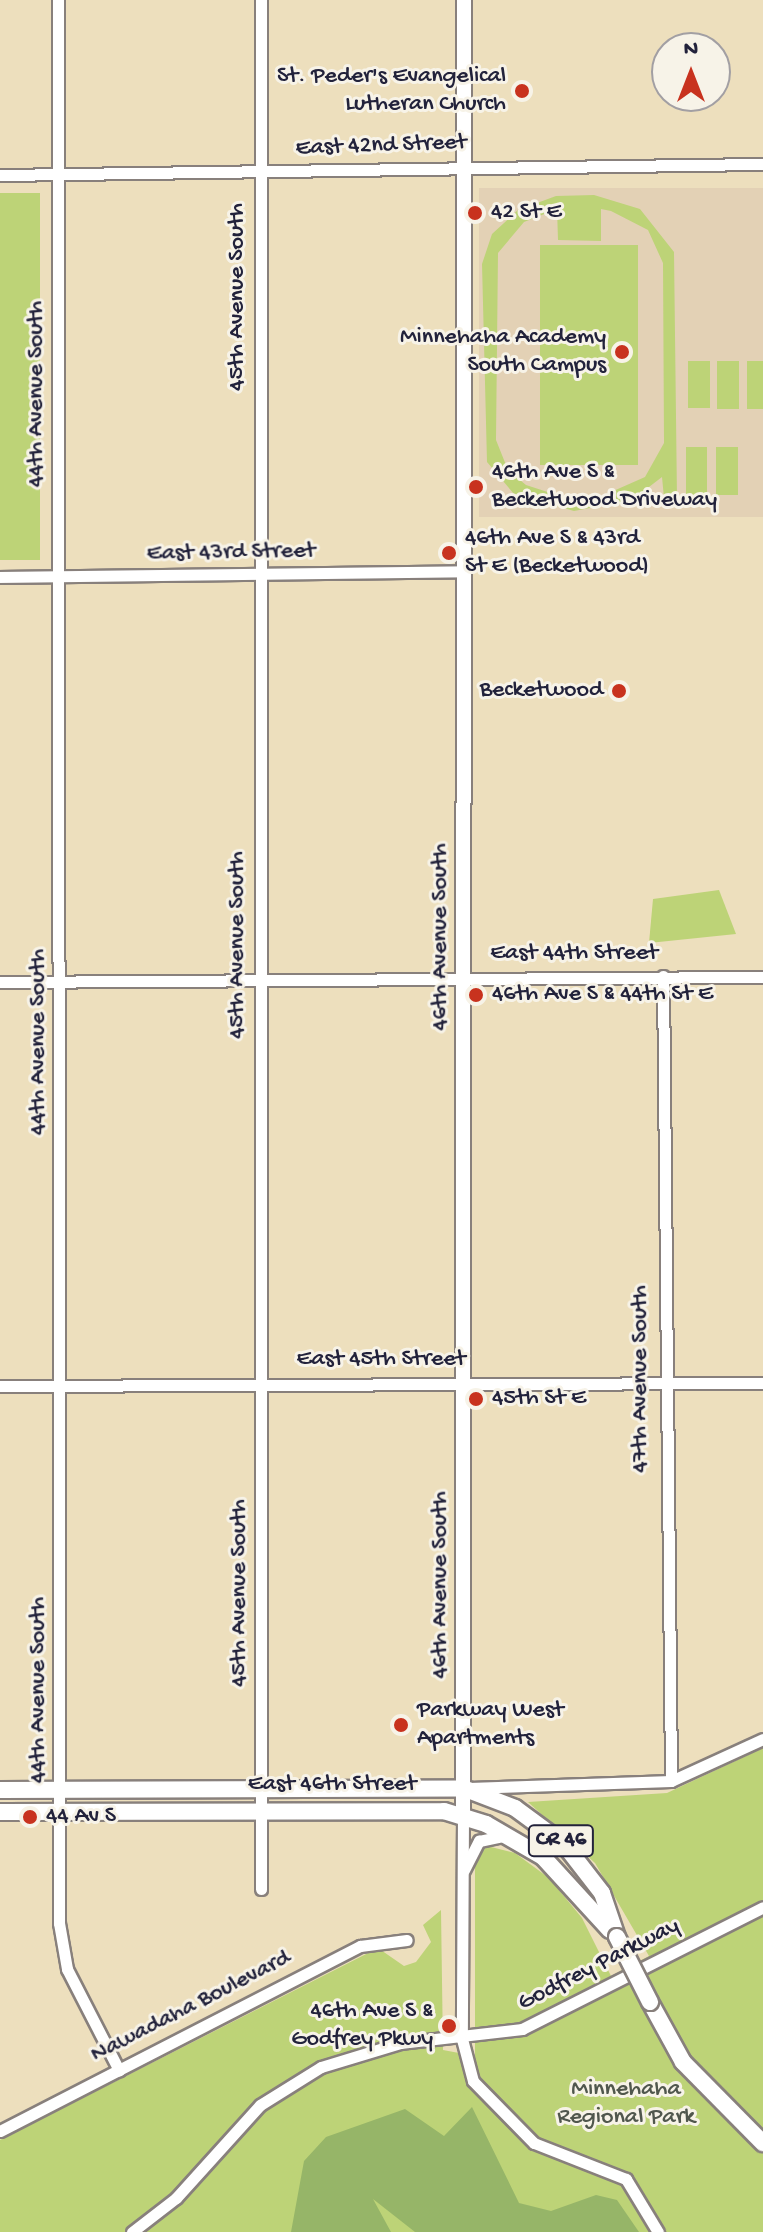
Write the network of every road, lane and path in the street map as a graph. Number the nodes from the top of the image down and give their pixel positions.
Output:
1 (58, 0) edge
2 (261, 0) edge
3 (464, 0) edge
4 (763, 164) edge
5 (461, 165) junction
6 (261, 172) junction
7 (58, 174) junction
8 (0, 175) edge
9 (463, 571) junction
10 (261, 574) junction
11 (59, 576) junction
12 (0, 577) edge
13 (463, 975) junction
14 (663, 976) junction
15 (260, 977) junction
16 (763, 977) edge
17 (61, 981) junction
18 (0, 982) edge
19 (464, 1381) junction
20 (662, 1382) junction
21 (262, 1383) junction
22 (763, 1383) edge
23 (60, 1385) junction
24 (0, 1386) edge
25 (763, 1739) edge
26 (671, 1781) junction
27 (262, 1787) junction
28 (61, 1788) junction
29 (463, 1788) junction
30 (0, 1790) edge
31 (262, 1810) junction
32 (0, 1812) edge
33 (61, 1812) junction
34 (463, 1816) junction
35 (509, 1835) junction
36 (462, 1874) junction
37 (261, 1889) dead end
38 (763, 1907) edge
39 (617, 1937) junction
40 (407, 1940) dead end
41 (462, 2039) junction
42 (119, 2070) junction
43 (0, 2131) edge
44 (763, 2143) edge
45 (132, 2232) edge
46 (658, 2232) edge

1 - 7 street, 44th Avenue South
2 - 6 street, 45th Avenue South
3 - 5 street, 46th Avenue South
4 - 5 street, East 42nd Street
5 - 6 street, East 42nd Street
5 - 9 street, 46th Avenue South
6 - 7 street, East 42nd Street
6 - 10 street, 45th Avenue South
7 - 8 street, East 42nd Street
7 - 11 street, 44th Avenue South
9 - 10 street, East 43rd Street
9 - 13 street, 46th Avenue South
10 - 11 street, East 43rd Street
10 - 15 street, 45th Avenue South
11 - 12 street, East 43rd Street
11 - 17 street, 44th Avenue South
13 - 14 street, East 44th Street
13 - 15 street, East 44th Street
13 - 19 street, 46th Avenue South
14 - 16 street, East 44th Street
14 - 20 street, 47th Avenue South
15 - 17 street, East 44th Street
15 - 21 street, 45th Avenue South
17 - 18 street, East 44th Street
17 - 23 street, 44th Avenue South
19 - 20 street, East 45th Street
19 - 21 street, East 45th Street
19 - 29 street, 46th Avenue South
20 - 22 street, East 45th Street
20 - 26 street, 47th Avenue South
21 - 23 street, East 45th Street
21 - 27 street, 45th Avenue South
23 - 24 street, East 45th Street
23 - 28 street, 44th Avenue South
25 - 26 street
26 - 29 street, East 46th Street
27 - 28 main road, East 46th Street / CR 46
27 - 29 main road, East 46th Street / CR 46
27 - 31 street, 45th Avenue South
28 - 30 main road, East 46th Street / CR 46
28 - 33 street, 44th Avenue South
29 - 34 street, 46th Avenue South
29 - 39 main road, East 46th Street / CR 46
31 - 33 main road, East 46th Street / CR 46
31 - 34 main road, East 46th Street / CR 46
31 - 37 street, 45th Avenue South
32 - 33 main road, East 46th Street / CR 46
33 - 42 street, 44th Avenue South
34 - 35 main road, East 46th Street / CR 46
34 - 36 street, 46th Avenue South
35 - 36 street
35 - 39 main road, East 46th Street / CR 46
36 - 41 street, 46th Avenue South
38 - 41 street, Godfrey Parkway
39 - 44 main road, East 46th Street / CR 46, bridge
40 - 42 street, Nawadaha Boulevard
41 - 45 street, Godfrey Parkway
41 - 46 street, 46th Avenue South
42 - 43 street, Nawadaha Boulevard

